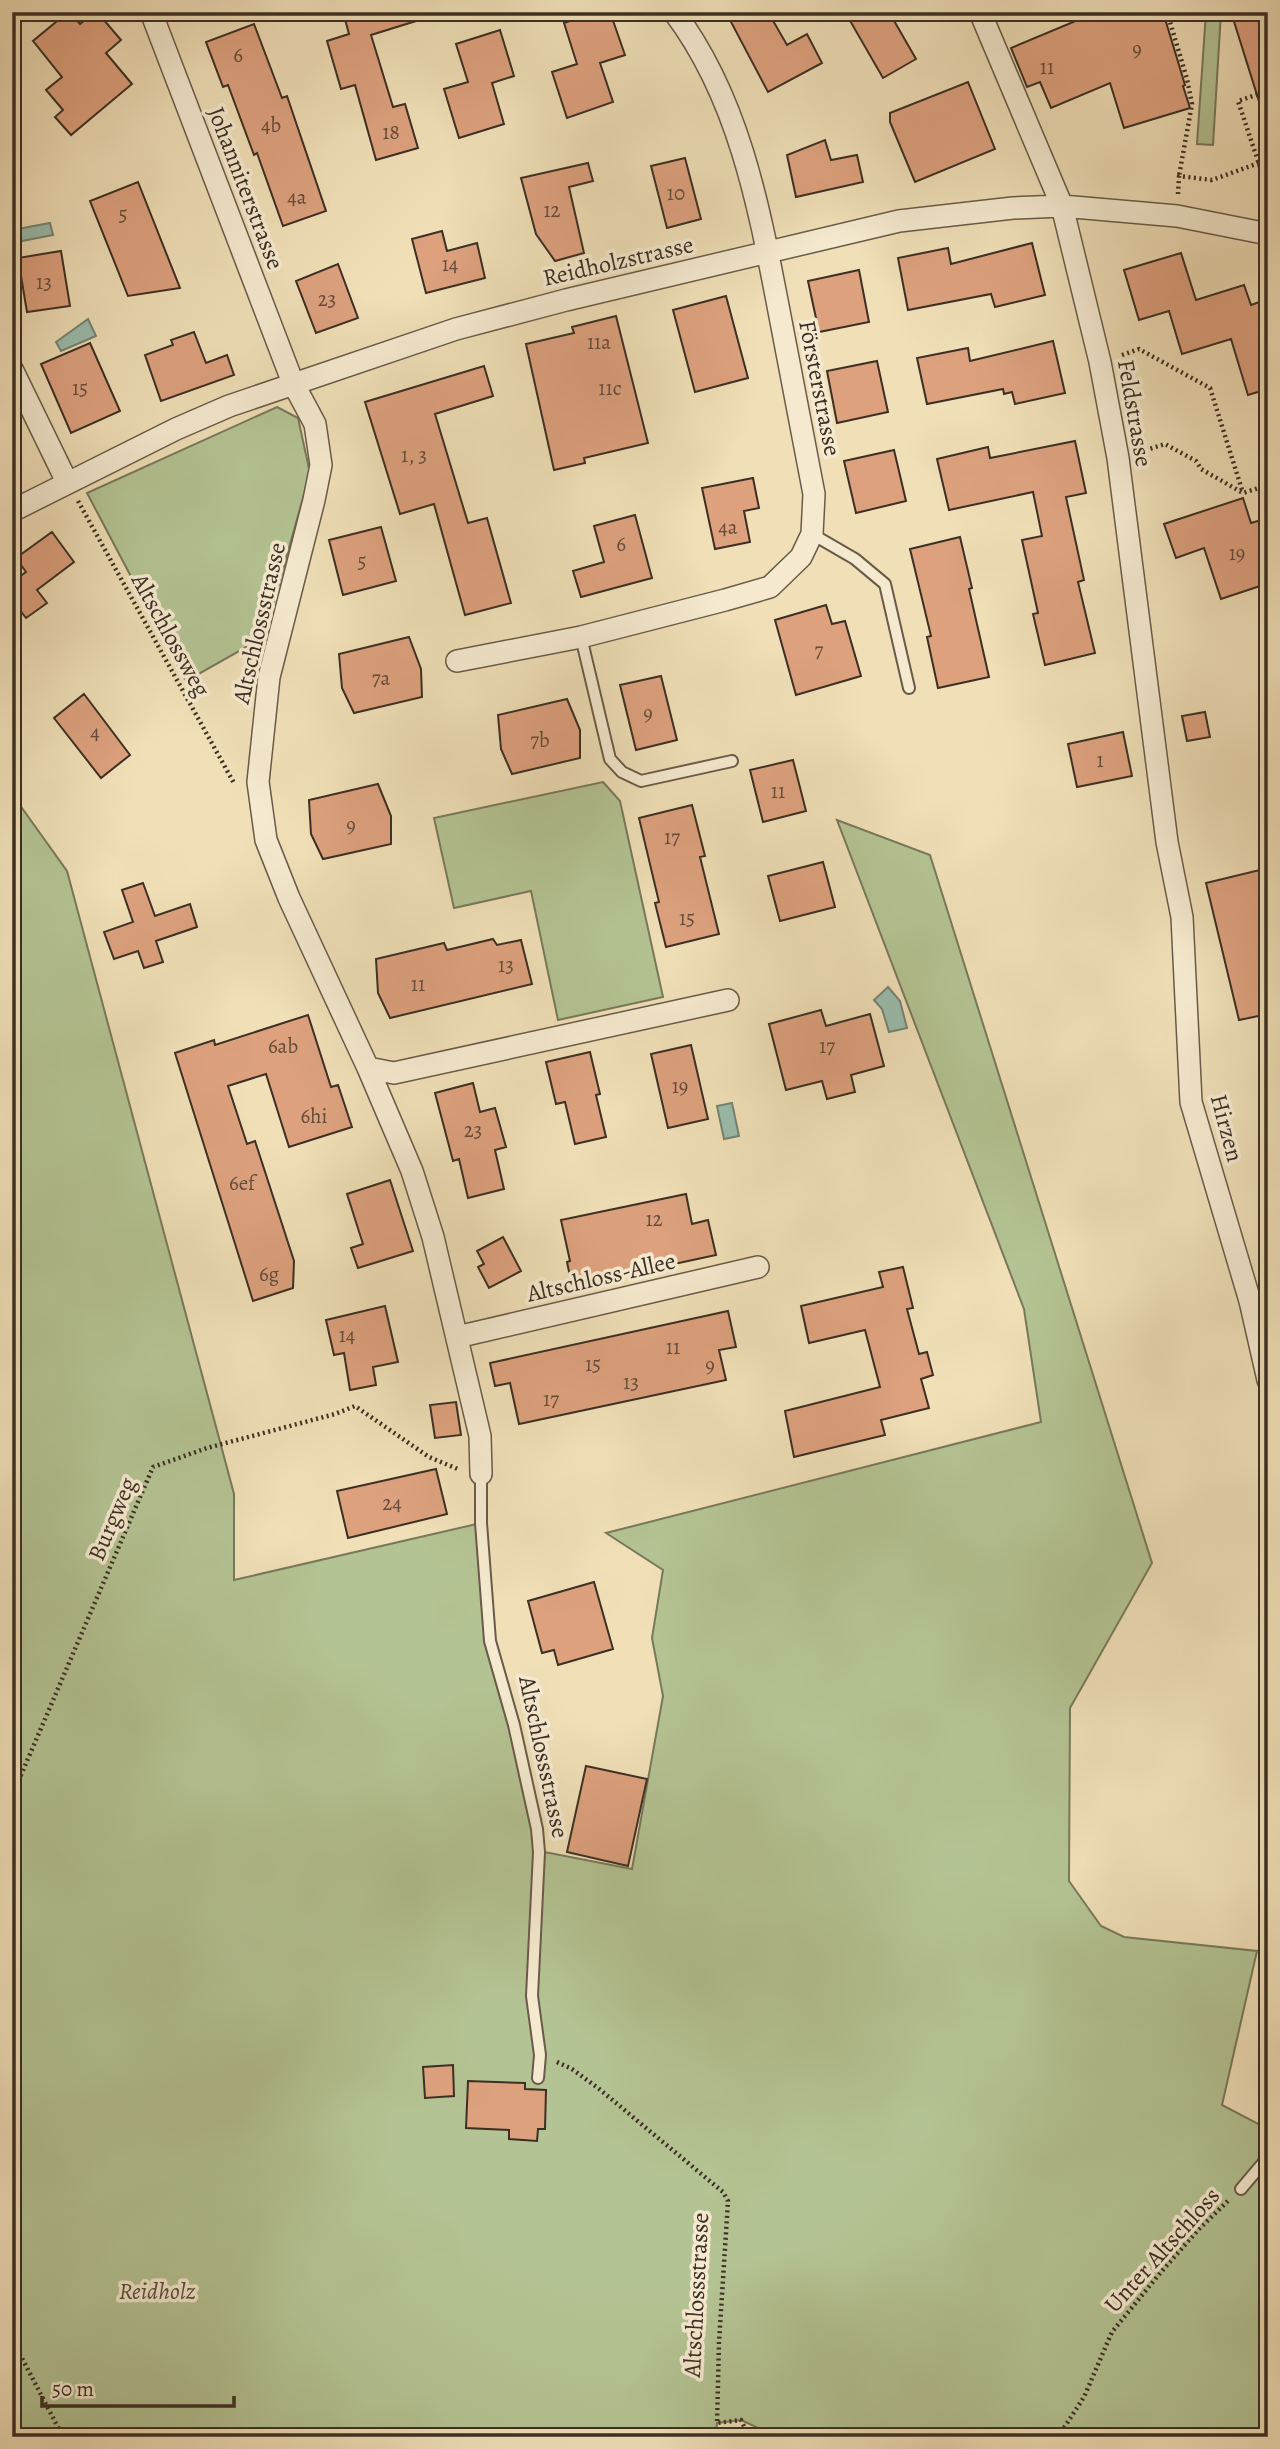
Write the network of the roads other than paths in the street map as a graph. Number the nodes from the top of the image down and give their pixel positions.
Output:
1 (151, 12) edge
2 (674, 12) edge
3 (980, 12) edge
4 (1062, 205) junction
5 (1268, 234) edge
6 (768, 253) junction
7 (12, 369) edge
8 (293, 383) junction
9 (67, 482) junction
10 (12, 511) edge
11 (812, 534) junction
12 (582, 636) junction
13 (457, 661) dead end
14 (909, 688) dead end
15 (732, 761) dead end
16 (1167, 842) joint
17 (728, 1000) dead end
18 (369, 1068) junction
19 (758, 1267) dead end
20 (457, 1337) junction
21 (1268, 1380) edge
22 (481, 1474) joint
23 (538, 2078) dead end
24 (1268, 2157) edge
25 (1241, 2189) road end

1 - 8 street, Johanniterstrasse
2 - 6 street
3 - 4 street, Feldstrasse
4 - 5 street, Reidholzstrasse
4 - 6 street, Reidholzstrasse
4 - 16 street, Feldstrasse
6 - 8 street, Reidholzstrasse
6 - 11 street, Försterstrasse
7 - 9 street
8 - 9 street, Reidholzstrasse
8 - 18 street, Altschlossstrasse
9 - 10 street, Reidholzstrasse
11 - 12 street, Försterstrasse
11 - 14 lane
12 - 13 street, Försterstrasse
12 - 15 lane
16 - 21 street, Hirzen
17 - 18 street
18 - 20 street, Altschlossstrasse
19 - 20 street, Altschloss-Allee
20 - 22 street, Altschlossstrasse
22 - 23 lane, Altschlossstrasse
24 - 25 lane

